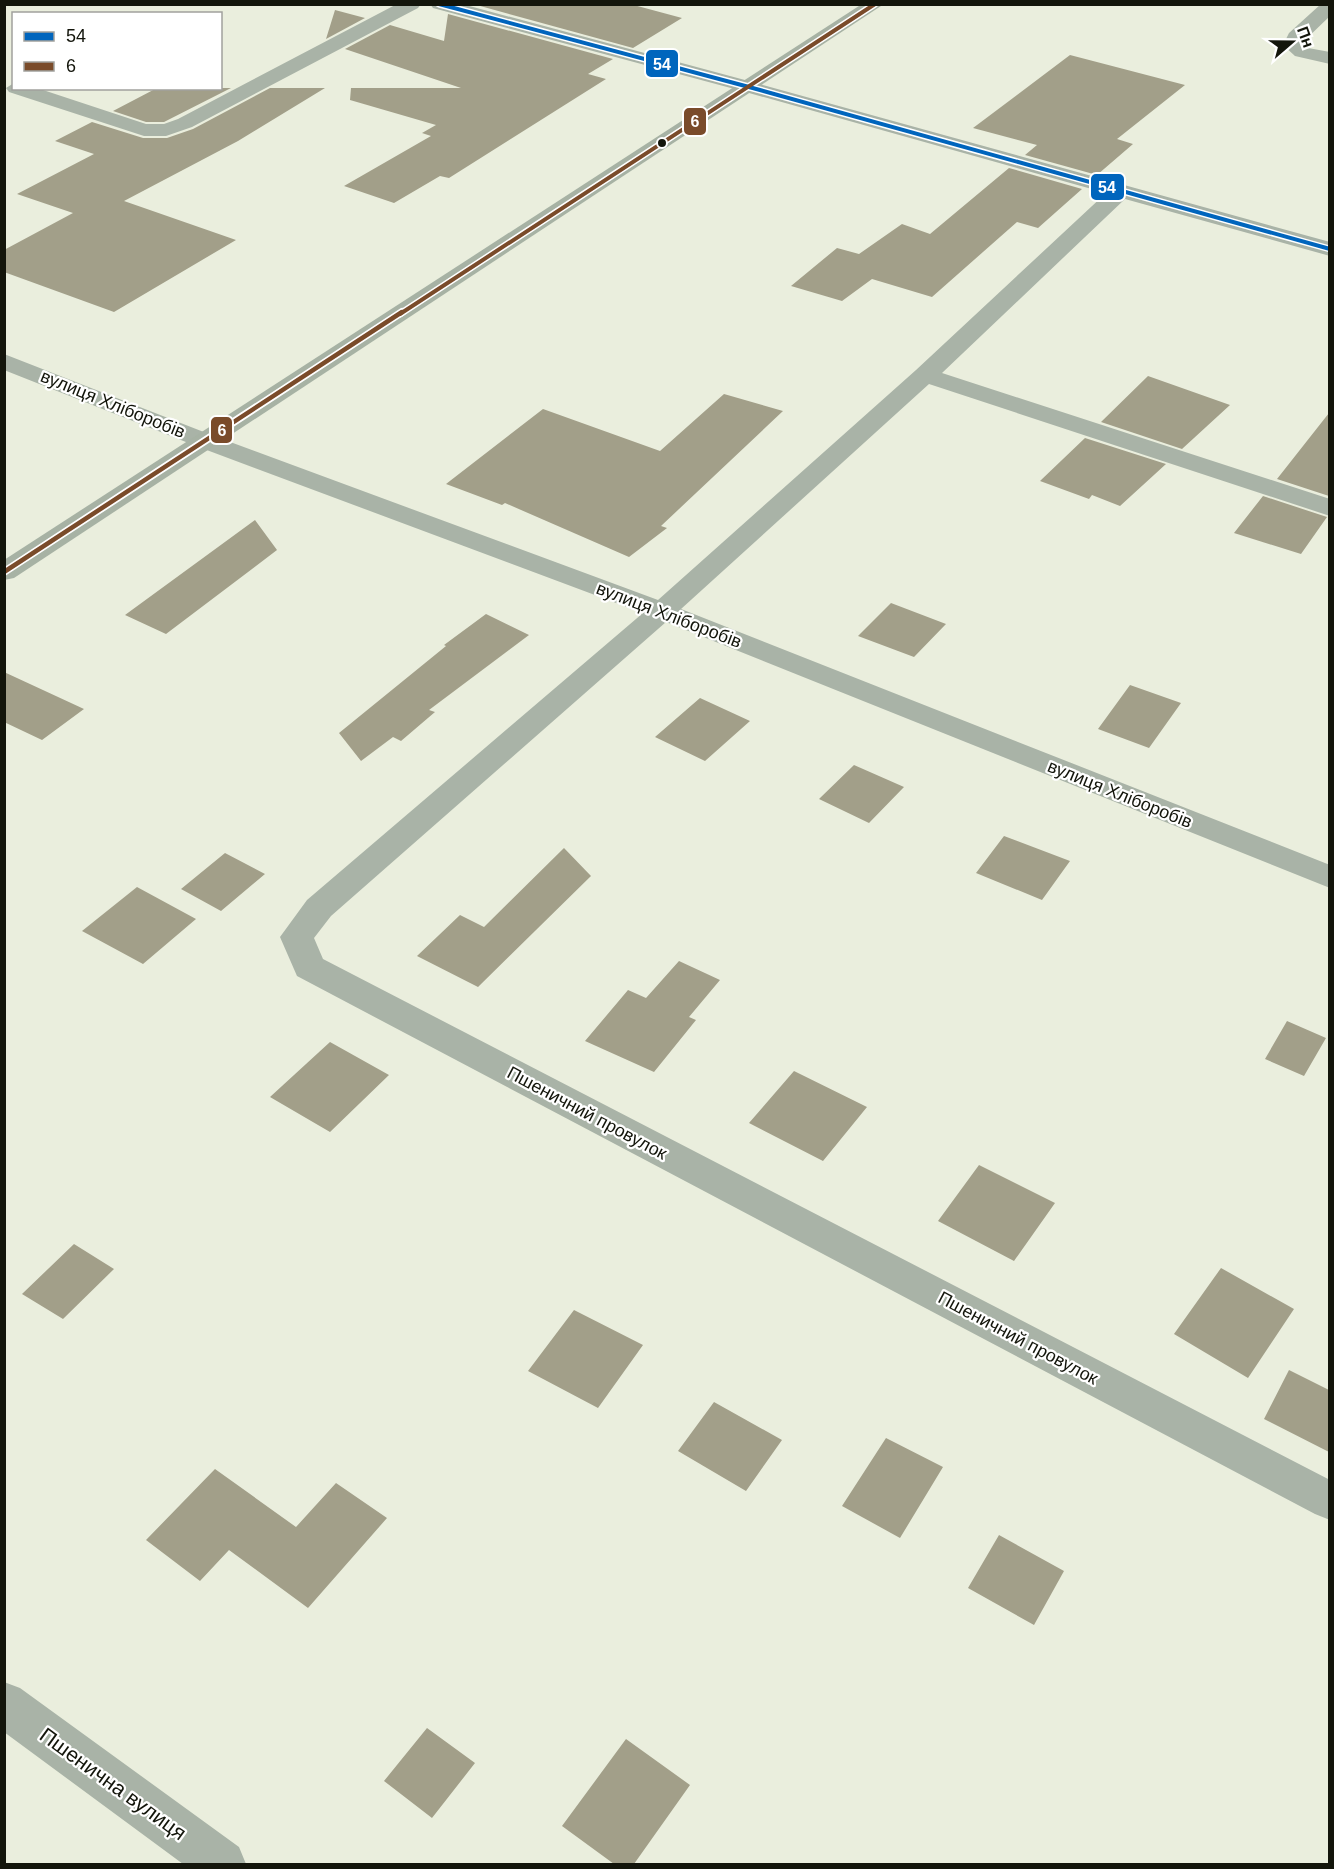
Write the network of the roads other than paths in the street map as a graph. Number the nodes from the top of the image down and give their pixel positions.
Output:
1 (412, 4) edge
2 (439, 4) edge
3 (875, 4) edge
4 (1329, 6) edge
5 (1329, 58) edge
6 (749, 87) junction
7 (21, 90) edge
8 (1120, 192) junction
9 (1329, 249) edge
10 (4, 361) edge
11 (925, 375) junction
12 (206, 441) junction
13 (1329, 508) edge
14 (4, 572) edge
15 (662, 611) junction
16 (1329, 877) edge
17 (1329, 1501) edge
18 (4, 1704) edge
19 (222, 1864) edge

1 - 7 street
2 - 6 street
3 - 6 street
4 - 5 street
6 - 8 street
6 - 12 street
8 - 9 street
8 - 11 street
10 - 12 street, вулиця Хліборобів
11 - 13 street
11 - 15 street
12 - 14 street
12 - 15 street, вулиця Хліборобів
15 - 16 street, вулиця Хліборобів
15 - 17 street, Пшеничний провулок
18 - 19 street, Пшенична вулиця

